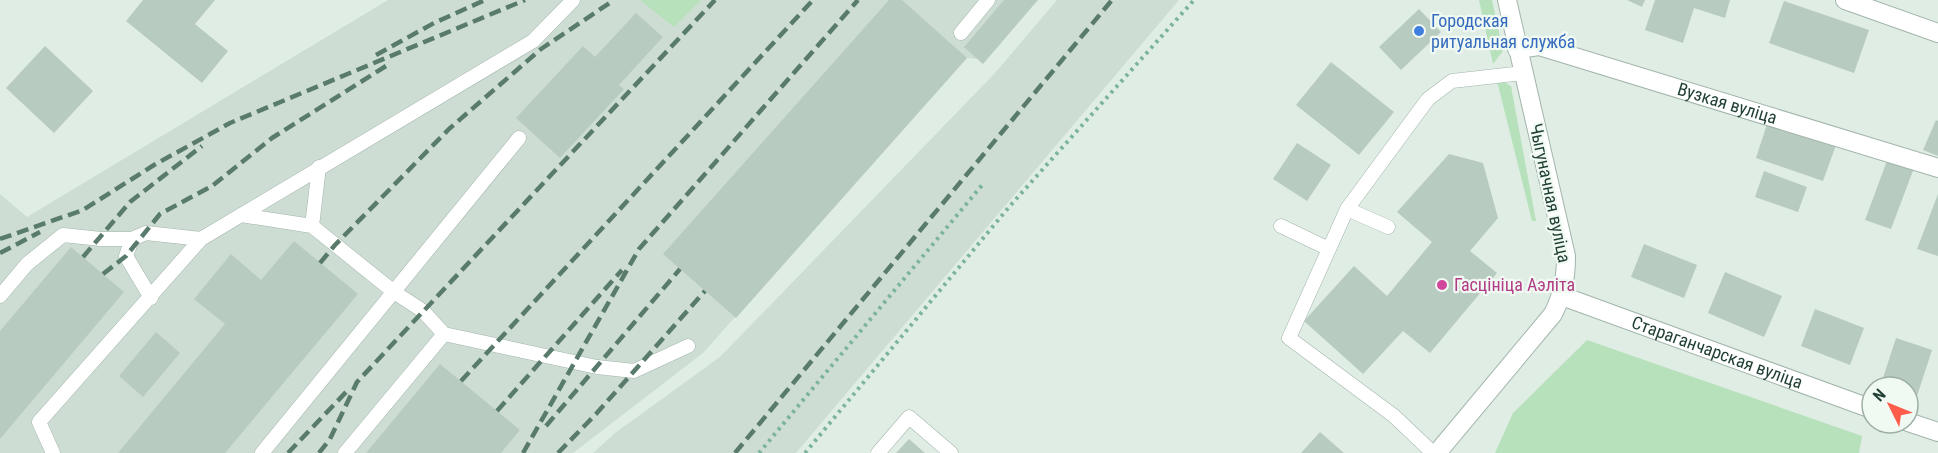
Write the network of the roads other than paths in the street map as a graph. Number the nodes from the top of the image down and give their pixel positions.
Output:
1 (573, 0) edge
2 (988, 0) edge
3 (1507, 0) edge
4 (1845, 0) edge
5 (961, 33) dead end
6 (1938, 33) edge
7 (1517, 49) junction
8 (1523, 73) junction
9 (519, 138) dead end
10 (320, 167) junction
11 (1938, 168) edge
12 (1347, 209) junction
13 (241, 214) junction
14 (312, 226) junction
15 (1281, 226) dead end
16 (1388, 227) dead end
17 (132, 238) junction
18 (201, 239) junction
19 (1329, 249) junction
20 (393, 292) junction
21 (0, 296) edge
22 (1562, 296) junction
23 (151, 298) junction
24 (444, 334) junction
25 (688, 346) dead end
26 (1860, 405) edge
27 (1920, 426) edge
28 (1938, 432) edge
29 (53, 453) edge
30 (262, 453) edge
31 (345, 453) edge
32 (878, 453) edge
33 (951, 453) edge
34 (1435, 453) edge

1 - 10 lane
2 - 5 lane
3 - 7 street, Чыгуначная вуліца
4 - 6 street
7 - 8 street, Чыгуначная вуліца
7 - 11 street, Вузкая вуліца
8 - 12 lane
8 - 22 street, Чыгуначная вуліца
9 - 20 lane
10 - 13 lane
10 - 14 lane
12 - 16 lane
12 - 19 lane
13 - 14 lane
13 - 18 lane
14 - 20 lane
15 - 19 lane
17 - 18 lane
17 - 21 lane
17 - 23 lane
18 - 23 lane
19 - 34 lane
20 - 24 lane
20 - 30 lane
22 - 26 street, Стараганчарская вуліца
22 - 34 street, Чыгуначная вуліца
23 - 29 lane
24 - 25 lane
24 - 31 lane
27 - 28 street
32 - 33 lane

